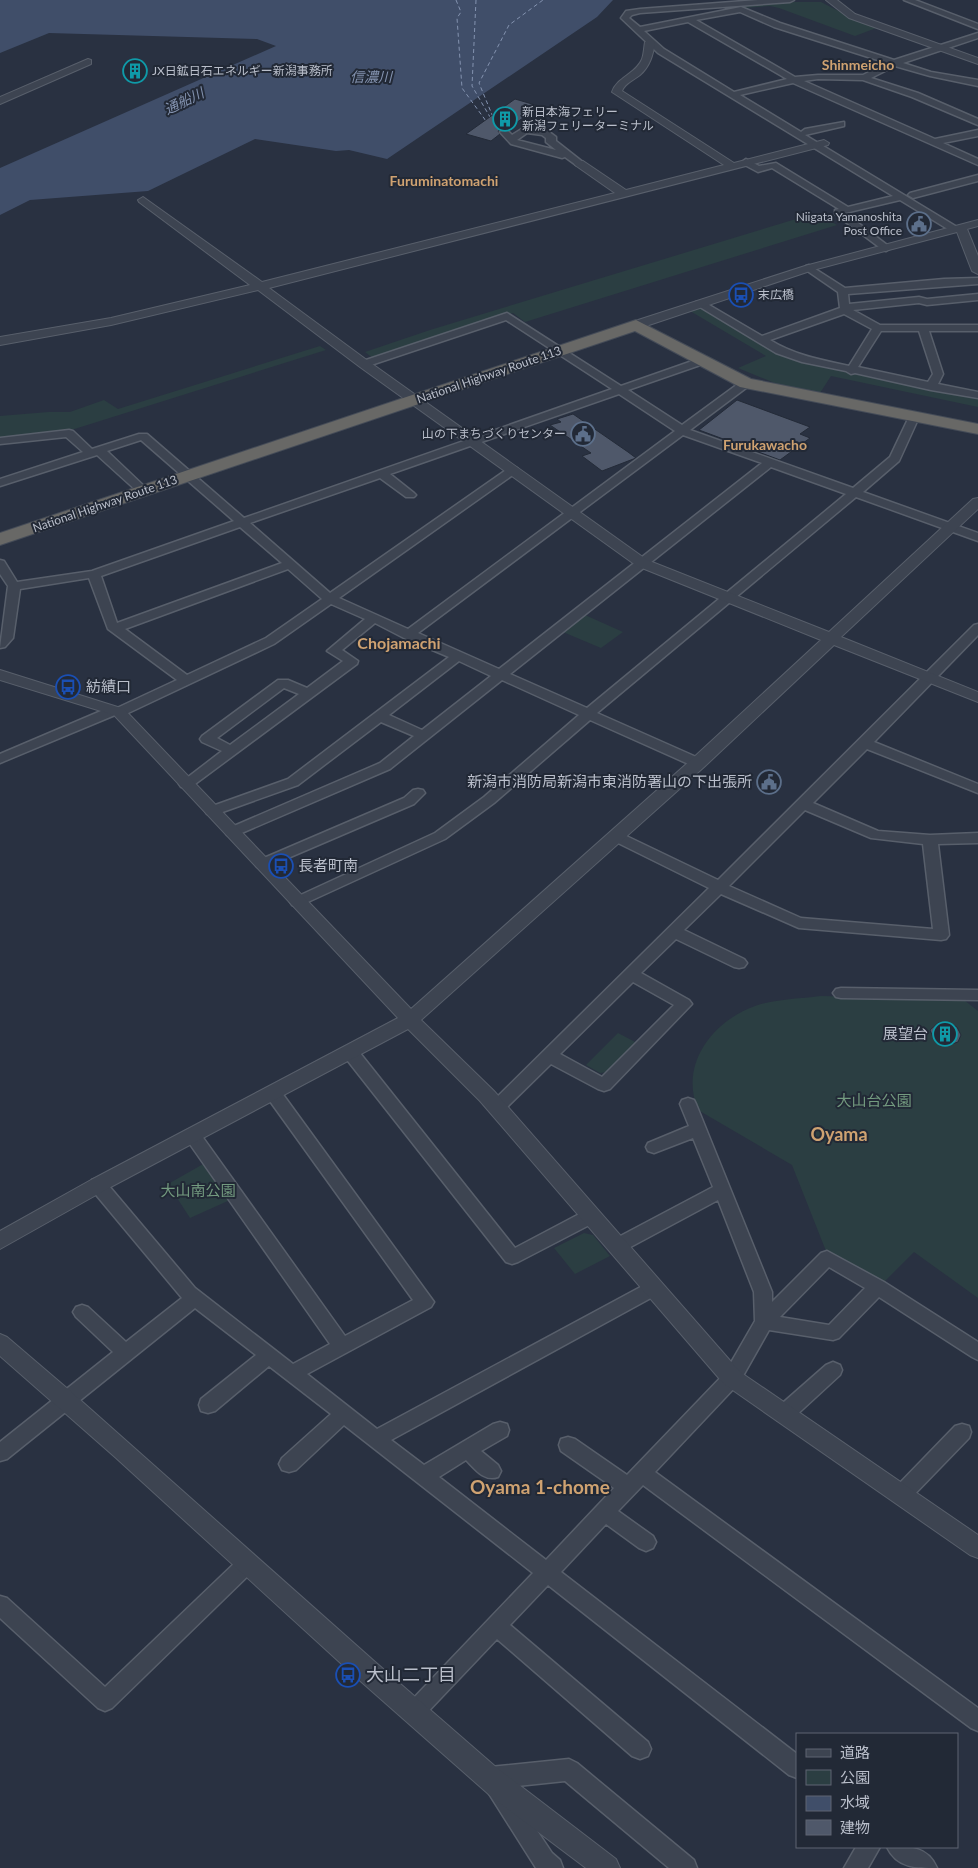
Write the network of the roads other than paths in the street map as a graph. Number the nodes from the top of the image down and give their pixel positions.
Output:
1 (790, 0) edge
2 (831, 0) edge
3 (908, 0) edge
4 (690, 20) junction
5 (978, 27) edge
6 (639, 31) junction
7 (978, 35) edge
8 (650, 42) junction
9 (944, 48) junction
10 (978, 60) edge
11 (88, 62) dead end
12 (894, 63) junction
13 (864, 78) junction
14 (794, 80) junction
15 (978, 83) edge
16 (738, 93) junction
17 (0, 101) edge
18 (978, 122) edge
19 (841, 124) dead end
20 (504, 132) dead end
21 (805, 132) junction
22 (978, 132) edge
23 (512, 140) junction
24 (935, 142) junction
25 (819, 144) junction
26 (746, 162) junction
27 (978, 162) edge
28 (579, 163) junction
29 (732, 166) junction
30 (978, 178) edge
31 (623, 194) junction
32 (913, 195) junction
33 (900, 197) junction
34 (143, 200) dead end
35 (843, 207) dead end
36 (965, 226) edge
37 (886, 248) junction
38 (809, 268) junction
39 (978, 269) edge
40 (978, 281) edge
41 (259, 286) junction
42 (843, 292) junction
43 (978, 297) edge
44 (700, 304) junction
45 (845, 309) junction
46 (636, 325) junction
47 (878, 328) junction
48 (923, 328) junction
49 (978, 328) edge
50 (761, 340) junction
51 (0, 341) edge
52 (559, 351) junction
53 (702, 361) junction
54 (364, 364) junction
55 (851, 370) junction
56 (746, 382) junction
57 (931, 387) junction
58 (620, 390) junction
59 (978, 395) edge
60 (416, 400) junction
61 (914, 417) junction
62 (978, 429) edge
63 (683, 431) junction
64 (0, 441) edge
65 (474, 441) junction
66 (94, 452) junction
67 (769, 463) junction
68 (513, 470) junction
69 (381, 473) junction
70 (188, 476) junction
71 (0, 483) edge
72 (143, 491) junction
73 (853, 493) junction
74 (410, 495) dead end
75 (978, 502) edge
76 (573, 514) junction
77 (241, 522) junction
78 (951, 528) junction
79 (978, 537) edge
80 (0, 539) edge
81 (0, 564) edge
82 (290, 564) junction
83 (642, 564) junction
84 (94, 574) junction
85 (14, 586) junction
86 (328, 598) junction
87 (727, 598) junction
88 (372, 619) junction
89 (116, 628) junction
90 (978, 628) edge
91 (408, 635) junction
92 (830, 639) junction
93 (0, 644) edge
94 (458, 656) junction
95 (0, 675) edge
96 (499, 675) junction
97 (929, 678) junction
98 (186, 680) junction
99 (308, 693) junction
100 (978, 697) edge
101 (116, 712) junction
102 (588, 714) junction
103 (379, 716) junction
104 (422, 736) junction
105 (865, 743) junction
106 (231, 750) junction
107 (0, 758) edge
108 (698, 763) junction
109 (186, 784) junction
110 (978, 789) edge
111 (418, 793) dead end
112 (804, 804) junction
113 (212, 811) junction
114 (232, 832) junction
115 (615, 836) junction
116 (978, 838) edge
117 (930, 840) junction
118 (262, 864) junction
119 (719, 887) junction
120 (297, 902) junction
121 (675, 932) junction
122 (739, 963) dead end
123 (632, 975) junction
124 (840, 993) dead end
125 (978, 995) edge
126 (410, 1020) junction
127 (350, 1052) junction
128 (550, 1056) junction
129 (273, 1093) junction
130 (688, 1104) dead end
131 (497, 1107) junction
132 (698, 1130) junction
133 (192, 1136) junction
134 (654, 1147) dead end
135 (98, 1185) junction
136 (722, 1190) junction
137 (592, 1216) junction
138 (0, 1240) edge
139 (617, 1246) junction
140 (878, 1287) junction
141 (654, 1288) junction
142 (196, 1297) junction
143 (82, 1312) dead end
144 (764, 1322) junction
145 (0, 1343) edge
146 (342, 1347) junction
147 (126, 1352) junction
148 (978, 1352) edge
149 (269, 1355) junction
150 (833, 1370) dead end
151 (293, 1373) junction
152 (732, 1378) junction
153 (66, 1400) junction
154 (208, 1406) dead end
155 (344, 1414) junction
156 (784, 1414) junction
157 (500, 1430) dead end
158 (962, 1432) dead end
159 (376, 1439) junction
160 (568, 1445) dead end
161 (467, 1450) junction
162 (0, 1453) edge
163 (289, 1464) dead end
164 (491, 1471) dead end
165 (423, 1476) junction
166 (635, 1480) junction
167 (901, 1495) junction
168 (605, 1512) junction
169 (646, 1542) dead end
170 (978, 1548) edge
171 (247, 1564) junction
172 (547, 1573) junction
173 (0, 1605) edge
174 (496, 1626) junction
175 (414, 1712) junction
176 (978, 1721) edge
177 (640, 1749) dead end
178 (796, 1767) edge
179 (490, 1778) junction
180 (868, 1848) edge
181 (899, 1848) edge
182 (552, 1868) edge
183 (607, 1868) edge
184 (686, 1868) edge
185 (855, 1868) edge
186 (926, 1868) edge

1 - 6 street
2 - 9 street
3 - 5 street
4 - 6 street
4 - 12 street
4 - 14 street
6 - 8 street
6 - 16 street
7 - 9 street
8 - 25 street
8 - 29 street
9 - 10 street
9 - 12 street
11 - 17 street
12 - 13 street
12 - 15 street
13 - 14 street
13 - 18 street
14 - 16 street
14 - 24 street
16 - 21 street
19 - 21 street
20 - 23 street
21 - 25 street
22 - 24 street
23 - 28 street
23 - 28 street
24 - 27 street
25 - 26 street
25 - 32 street
25 - 33 street
26 - 29 street
26 - 35 street
28 - 31 street
29 - 31 street
30 - 32 street
31 - 41 street
32 - 36 street
33 - 36 street
33 - 37 street
34 - 41 street
36 - 37 street
36 - 39 street
37 - 38 street
38 - 42 street
38 - 44 street
40 - 42 street
41 - 51 street
41 - 54 street
42 - 45 street
43 - 45 street
44 - 46 street
44 - 50 street
45 - 47 street
45 - 50 street
46 - 52 highway, National Highway Route 113
46 - 53 highway
47 - 48 street
47 - 55 street
48 - 49 street
48 - 57 street
50 - 55 street
52 - 54 street
52 - 58 street
52 - 60 highway, National Highway Route 113
53 - 56 highway
53 - 58 street
54 - 60 street
55 - 57 street
56 - 61 highway
56 - 63 street
57 - 59 street
58 - 63 street
58 - 65 street
60 - 65 street
60 - 70 highway, National Highway Route 113
61 - 62 highway
61 - 73 street
63 - 67 street
63 - 76 street
64 - 66 street
65 - 68 street
65 - 69 street
66 - 70 street
66 - 71 street
66 - 72 street
67 - 73 street
67 - 83 street
68 - 76 street
68 - 86 street
69 - 74 street
69 - 77 street
70 - 72 highway, National Highway Route 113
70 - 77 street
72 - 80 highway, National Highway Route 113
73 - 78 street
73 - 87 street
75 - 78 street
76 - 83 street
76 - 91 street
77 - 82 street
77 - 84 street
78 - 79 street
78 - 92 street
81 - 85 street
82 - 86 street
82 - 89 street
83 - 87 street
83 - 96 street
84 - 85 street
84 - 89 street
85 - 93 street
86 - 88 street
86 - 98 street
87 - 92 street
87 - 102 street
88 - 91 street
88 - 99 street
89 - 98 street
90 - 97 street
91 - 94 street
92 - 97 street
92 - 108 street
94 - 96 street
94 - 103 street
95 - 101 street
96 - 102 street
96 - 104 street
97 - 100 street
97 - 105 street
98 - 101 street
99 - 106 street
99 - 106 street
101 - 107 street
101 - 109 street
102 - 108 street
102 - 120 street
103 - 104 street
103 - 113 street
104 - 114 street
105 - 110 street
105 - 112 street
106 - 109 street
108 - 115 street
109 - 113 street
111 - 118 street
112 - 117 street
112 - 119 street
113 - 114 street
114 - 118 street
115 - 119 street
115 - 126 street
116 - 117 street
117 - 119 street
118 - 120 street
119 - 121 street
120 - 126 street
121 - 122 street
121 - 123 street
123 - 128 street
123 - 128 street
124 - 125 street
126 - 127 street
126 - 131 street
127 - 129 street
127 - 137 street
128 - 131 street
129 - 133 street
129 - 146 street
130 - 132 street
131 - 137 street
132 - 134 street
132 - 136 street
133 - 135 street
133 - 146 street
135 - 138 street
135 - 142 street
136 - 139 street
136 - 144 street
137 - 139 street
139 - 141 street
140 - 144 street
140 - 144 street
140 - 148 street
141 - 152 street
141 - 159 street
142 - 147 street
142 - 149 street
143 - 147 street
144 - 152 street
145 - 153 street
146 - 151 street
147 - 153 street
149 - 151 street
149 - 154 street
150 - 156 street
151 - 155 street
152 - 156 street
152 - 166 street
153 - 162 street
153 - 171 street
155 - 159 street
155 - 163 street
156 - 167 street
157 - 161 street
158 - 167 street
159 - 165 street
160 - 166 street
161 - 164 street
161 - 165 street
165 - 172 street
166 - 168 street
166 - 176 street
167 - 170 street
168 - 169 street
168 - 172 street
171 - 173 street
171 - 175 street
172 - 174 street
172 - 178 street
174 - 175 street
174 - 177 street
175 - 179 street
179 - 182 street
179 - 183 street
179 - 184 street
180 - 185 street
181 - 186 street

